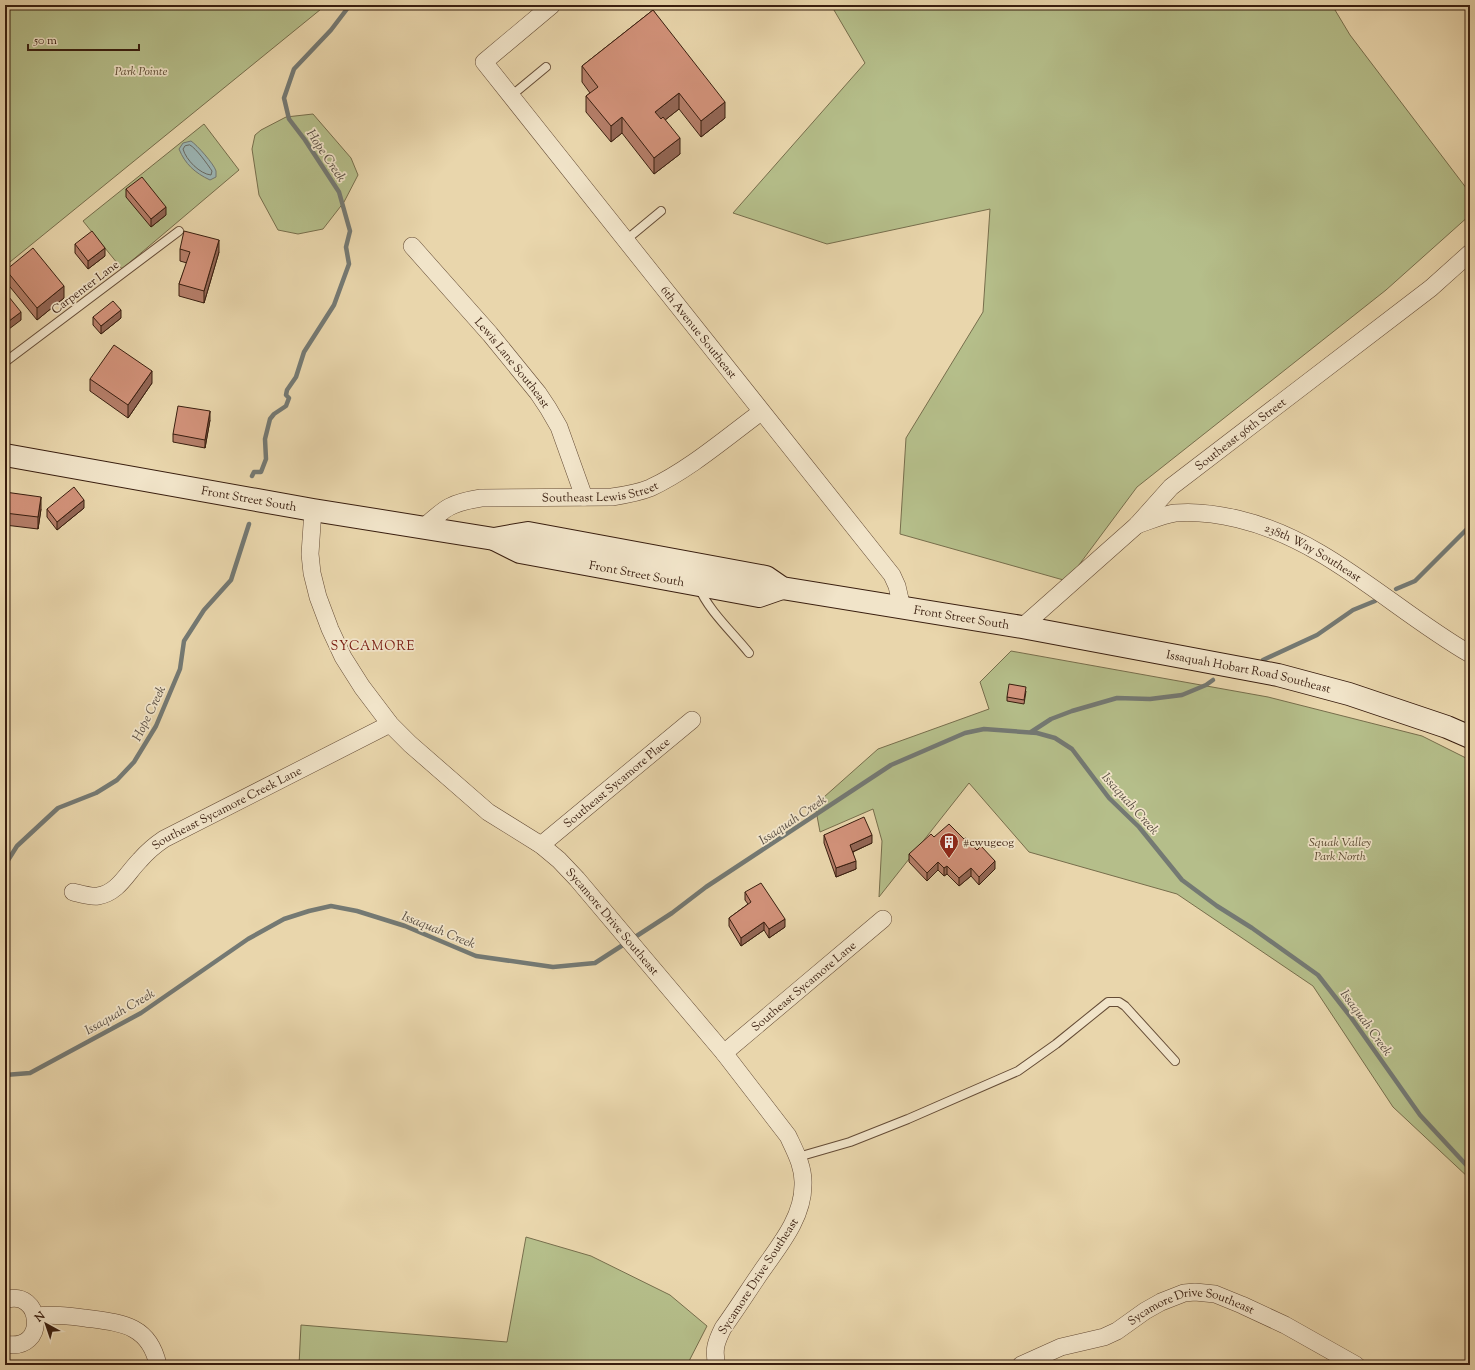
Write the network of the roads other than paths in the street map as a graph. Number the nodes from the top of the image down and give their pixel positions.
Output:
1 (552, 5) edge
2 (546, 67) dead end
3 (511, 96) junction
4 (661, 211) dead end
5 (179, 231) dead end
6 (626, 240) junction
7 (412, 246) dead end
8 (1470, 253) edge
9 (5, 362) edge
10 (762, 412) junction
11 (5, 455) edge
12 (584, 497) junction
13 (313, 510) junction
14 (1136, 525) junction
15 (424, 527) junction
16 (642, 564) junction
17 (698, 584) junction
18 (782, 588) junction
19 (902, 608) junction
20 (1022, 627) junction
21 (750, 653) dead end
22 (1470, 654) edge
23 (692, 720) dead end
24 (390, 724) junction
25 (1470, 737) edge
26 (541, 845) junction
27 (73, 892) dead end
28 (883, 918) dead end
29 (724, 1053) junction
30 (1175, 1061) dead end
31 (798, 1157) junction
32 (5, 1300) edge
33 (36, 1316) junction
34 (5, 1344) edge
35 (158, 1365) edge
36 (717, 1365) edge
37 (1021, 1365) edge
38 (1356, 1365) edge

1 - 3 street, 6th Avenue Southeast
2 - 3 lane
3 - 6 street, 6th Avenue Southeast
4 - 6 lane
5 - 9 lane, Carpenter Lane
6 - 10 street, 6th Avenue Southeast
7 - 12 street, Lewis Lane Southeast
8 - 14 street, Southeast 96th Street
10 - 12 street, Southeast Lewis Street
10 - 19 street, 6th Avenue Southeast
11 - 13 main road, Front Street South
12 - 15 street, Southeast Lewis Street
13 - 15 main road, Front Street South
13 - 24 street, Sycamore Drive Southeast
14 - 20 street, Southeast 96th Street
14 - 22 street, 238th Way Southeast
15 - 16 main road, Front Street South
16 - 17 main road, Front Street South
16 - 18 main road, Front Street South
17 - 18 main road, Front Street South
17 - 21 lane
18 - 19 main road, Front Street South
19 - 20 main road, Front Street South
20 - 25 main road, Issaquah Hobart Road Southeast
23 - 26 street, Southeast Sycamore Place
24 - 26 street, Sycamore Drive Southeast
24 - 27 street, Southeast Sycamore Creek Lane
26 - 29 street, Sycamore Drive Southeast
28 - 29 street, Southeast Sycamore Lane
29 - 31 street, Sycamore Drive Southeast
30 - 31 lane
31 - 36 street, Sycamore Drive Southeast
32 - 33 street
33 - 34 street
33 - 35 street
37 - 38 street, Sycamore Drive Southeast

